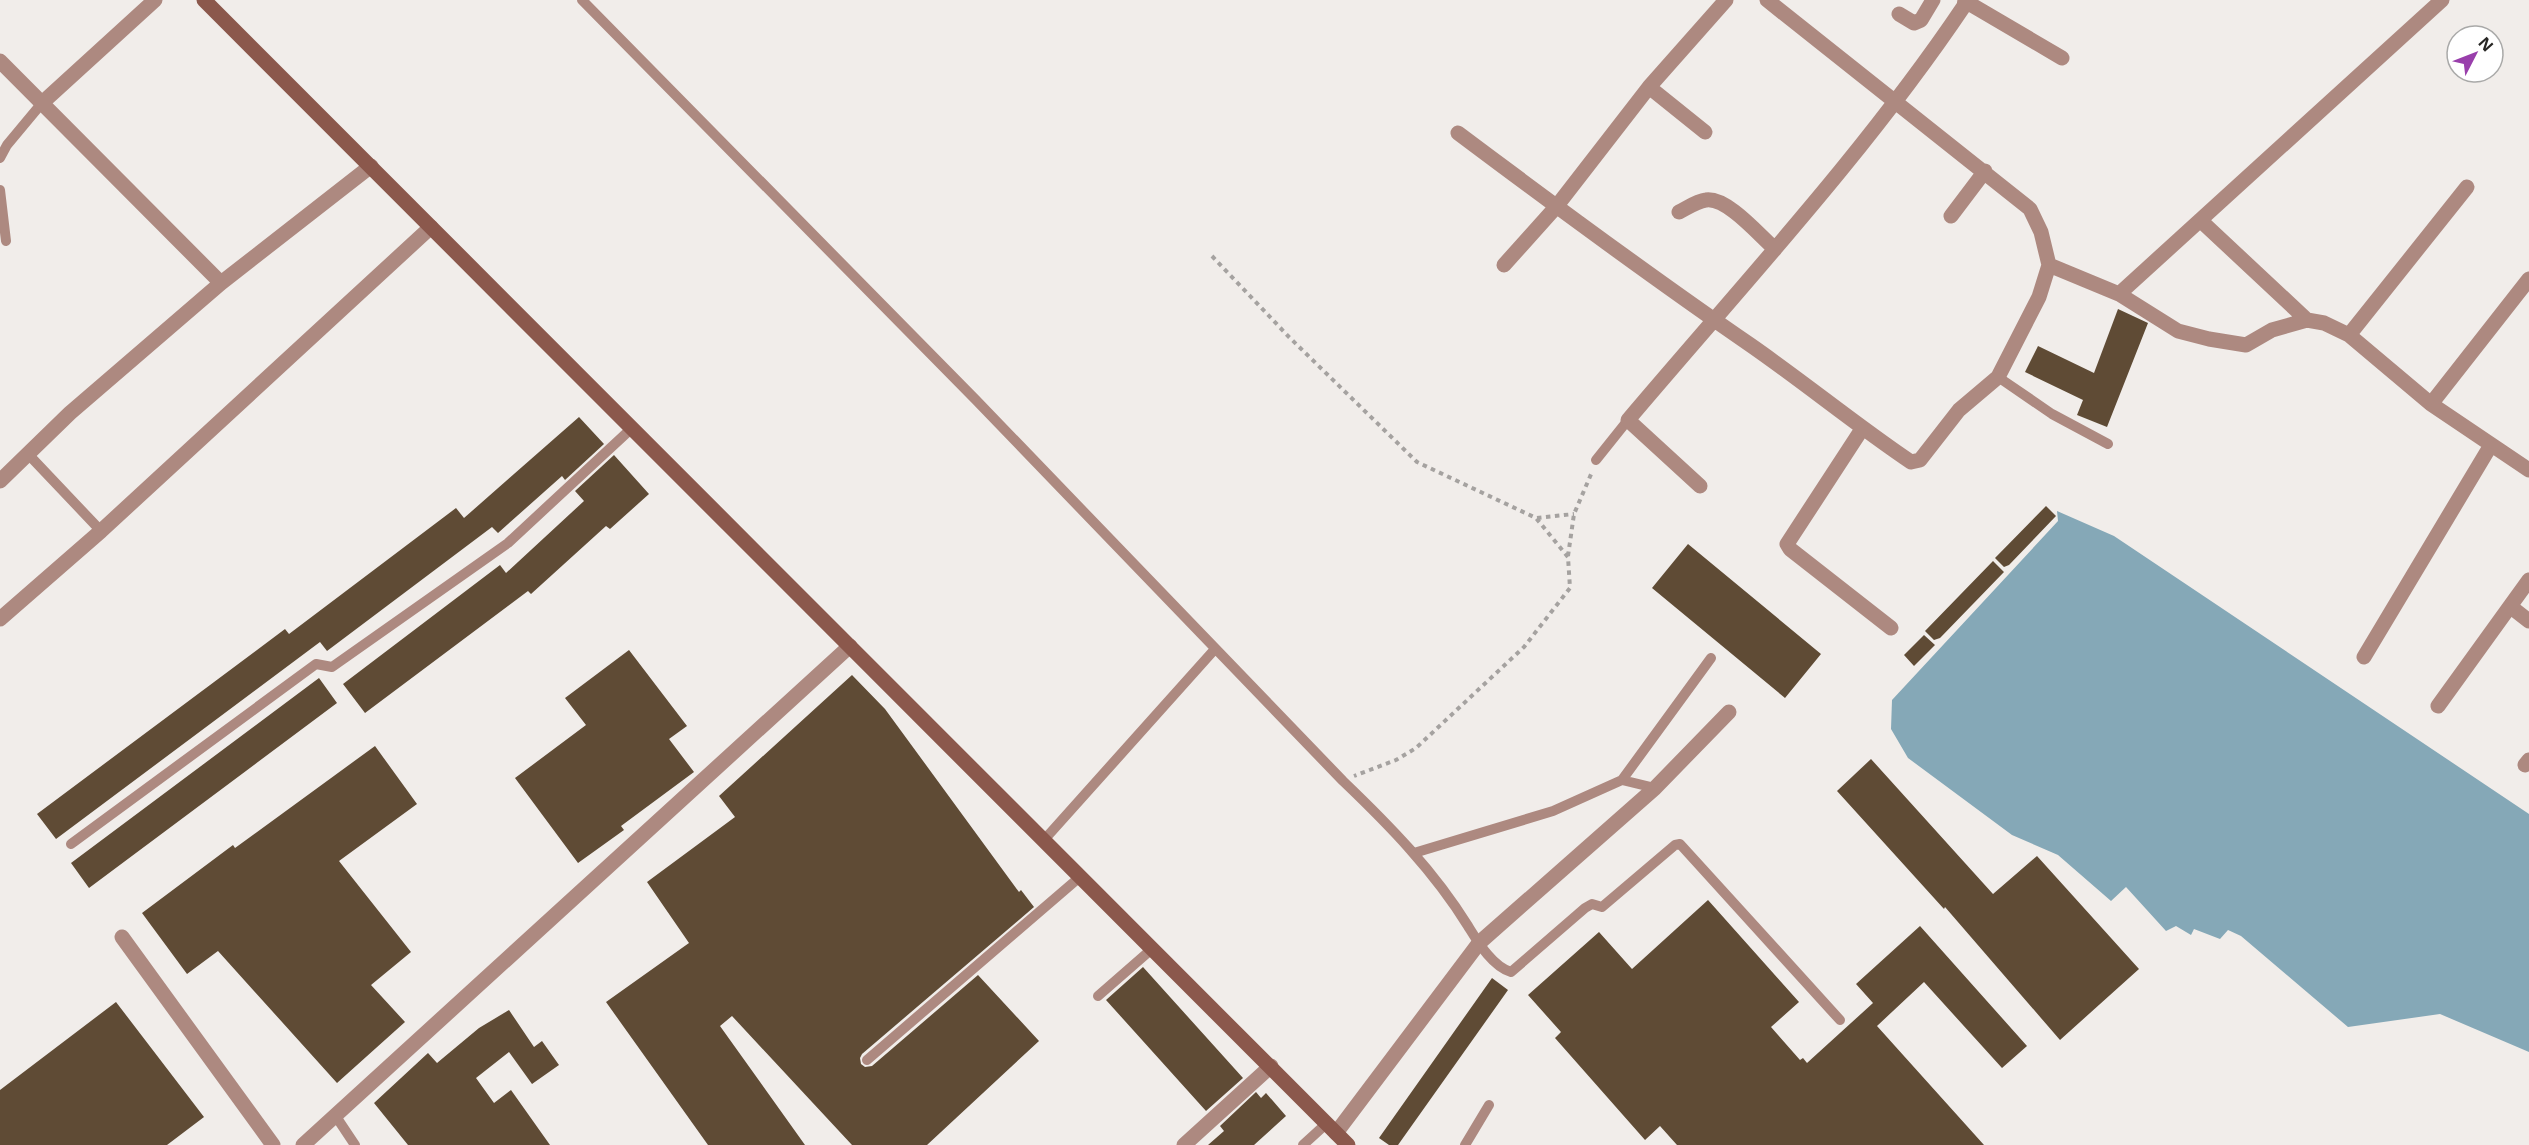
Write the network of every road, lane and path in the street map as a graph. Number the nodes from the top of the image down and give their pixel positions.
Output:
1 (155, 0) edge
2 (204, 0) edge
3 (582, 0) edge
4 (1726, 0) edge
5 (1767, 0) edge
6 (1933, 0) edge
7 (1965, 0) edge
8 (2442, 0) edge
9 (1899, 14) dead end
10 (2062, 58) dead end
11 (0, 61) edge
12 (1649, 87) junction
13 (42, 103) junction
14 (1894, 103) junction
15 (1705, 132) dead end
16 (1458, 133) dead end
17 (0, 158) edge
18 (371, 166) junction
19 (1985, 171) junction
20 (2467, 188) dead end
21 (0, 190) edge
22 (1556, 207) junction
23 (1679, 212) dead end
24 (1951, 216) dead end
25 (2200, 220) junction
26 (431, 226) junction
27 (6, 241) dead end
28 (1775, 249) junction
29 (1212, 256) dead end
30 (1504, 265) dead end
31 (2049, 265) junction
32 (2529, 279) edge
33 (221, 283) junction
34 (2119, 294) junction
35 (1712, 320) junction
36 (2307, 320) junction
37 (2349, 334) junction
38 (1998, 377) junction
39 (2431, 404) junction
40 (1628, 420) junction
41 (632, 428) junction
42 (1862, 429) junction
43 (2108, 444) dead end
44 (2491, 445) junction
45 (28, 454) junction
46 (1594, 466) joint
47 (2529, 470) edge
48 (0, 481) edge
49 (1700, 486) dead end
50 (1574, 514) junction
51 (1536, 518) junction
52 (101, 531) junction
53 (1568, 557) junction
54 (2529, 580) edge
55 (2511, 607) junction
56 (0, 619) edge
57 (2529, 621) edge
58 (1891, 628) dead end
59 (850, 646) junction
60 (1215, 649) junction
61 (2364, 657) dead end
62 (1711, 658) dead end
63 (2438, 706) dead end
64 (1729, 712) dead end
65 (1622, 780) junction
66 (1343, 781) junction
67 (1655, 788) junction
68 (1044, 840) junction
69 (71, 844) dead end
70 (1414, 853) junction
71 (1081, 876) junction
72 (122, 937) dead end
73 (1479, 943) junction
74 (1153, 948) junction
75 (1098, 996) dead end
76 (1840, 1020) dead end
77 (867, 1060) dead end
78 (1271, 1066) junction
79 (1490, 1105) dead end
80 (336, 1115) junction
81 (1331, 1128) junction
82 (273, 1145) edge
83 (303, 1145) edge
84 (356, 1145) edge
85 (1184, 1145) edge
86 (1303, 1145) edge
87 (1348, 1145) edge
88 (1465, 1145) edge

1 - 13 street
2 - 18 street
3 - 60 lane
4 - 12 street
5 - 14 street
6 - 9 street
7 - 10 street
7 - 14 street
8 - 25 street
11 - 13 street
12 - 15 street
12 - 22 street
13 - 17 lane
13 - 33 street
14 - 19 street
14 - 28 street
16 - 22 street
18 - 26 street
18 - 33 street
19 - 24 street
19 - 31 street
20 - 37 street
21 - 27 lane
22 - 30 street
22 - 35 street
23 - 28 street
25 - 34 street
25 - 36 street
26 - 41 street
26 - 52 street
28 - 35 street
29 - 51 path
31 - 34 street
31 - 38 street
32 - 39 street
33 - 45 street
34 - 36 street
35 - 40 street
35 - 42 street
36 - 37 street
37 - 39 street
38 - 42 street
38 - 43 lane
39 - 44 street
40 - 46 lane
40 - 49 street
41 - 59 street
41 - 69 lane
42 - 58 street
44 - 47 street
44 - 61 street
45 - 48 street
45 - 52 lane
46 - 50 path
50 - 51 path
50 - 53 path
51 - 53 path
52 - 56 street
53 - 66 path
54 - 55 street
55 - 57 street
55 - 63 street
59 - 68 street
59 - 80 street
60 - 66 lane
60 - 68 lane
62 - 65 lane
64 - 67 street
65 - 67 lane
65 - 70 lane
66 - 70 lane
67 - 73 street
68 - 71 street
70 - 73 lane
71 - 74 street
71 - 77 lane
72 - 82 street
73 - 76 lane
73 - 81 street
74 - 75 lane
74 - 78 street
78 - 81 street
78 - 85 street
79 - 88 lane
80 - 83 street
80 - 84 lane
81 - 86 lane
81 - 87 street

